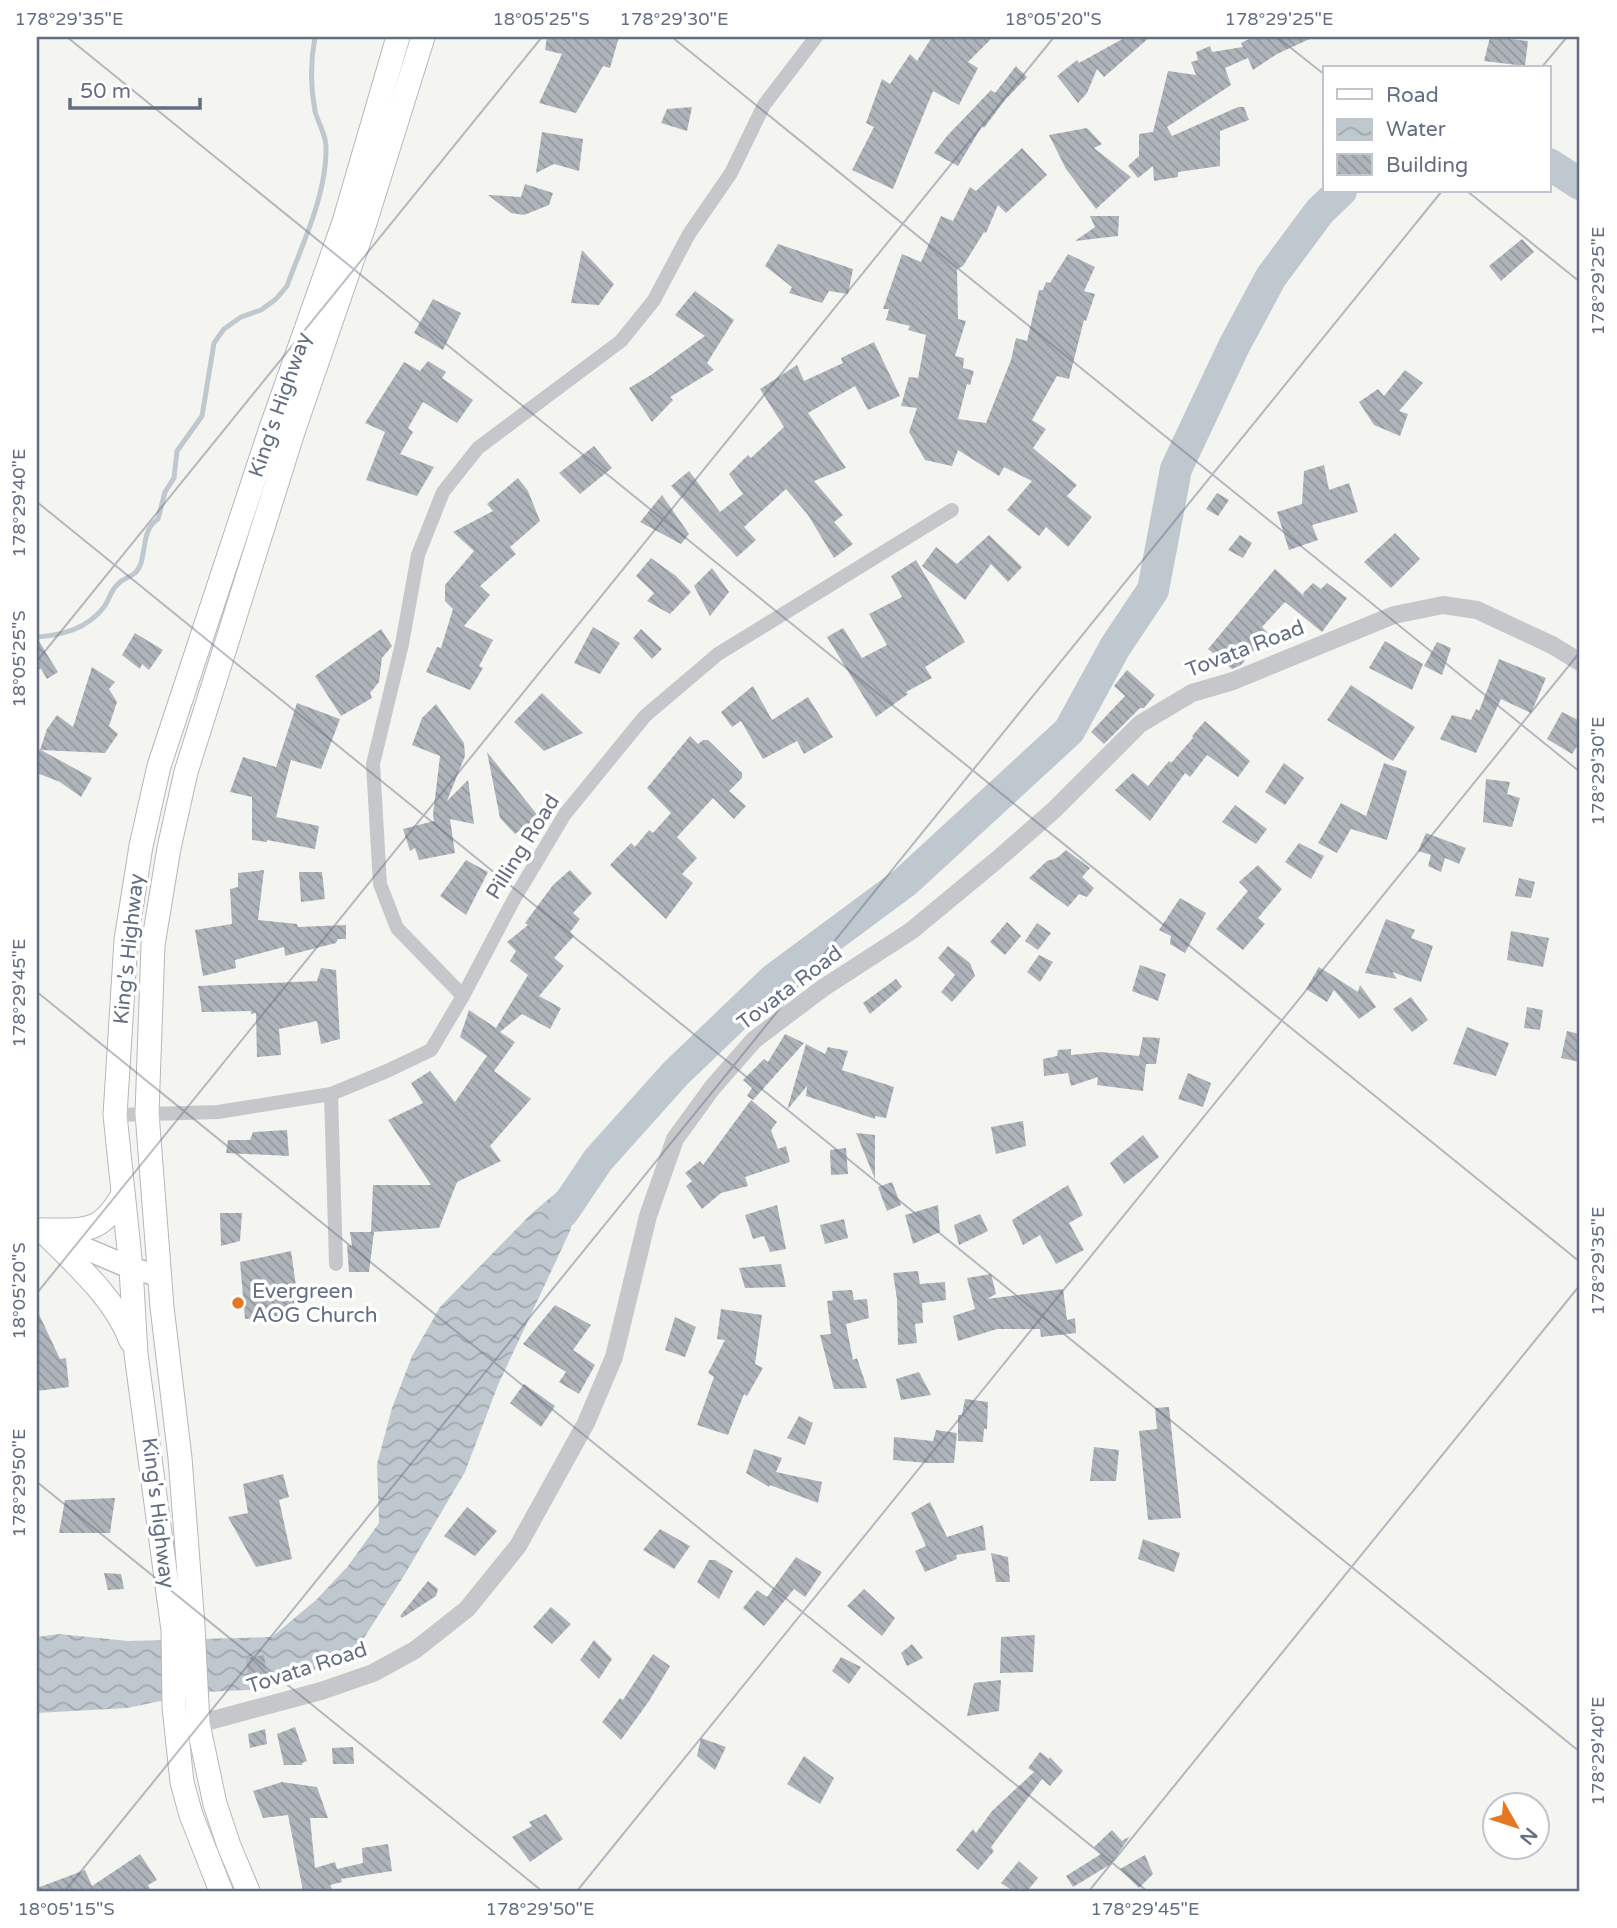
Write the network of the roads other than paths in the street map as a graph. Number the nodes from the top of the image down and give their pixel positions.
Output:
1 (398, 37) edge
2 (423, 37) edge
3 (816, 37) edge
4 (952, 510) dead end
5 (1580, 662) edge
6 (463, 996) junction
7 (331, 1094) junction
8 (147, 1114) junction
9 (115, 1115) junction
10 (123, 1194) junction
11 (39, 1228) edge
12 (336, 1264) dead end
13 (131, 1268) junction
14 (160, 1276) junction
15 (136, 1354) junction
16 (183, 1628) junction
17 (198, 1716) junction
18 (221, 1891) edge
19 (248, 1891) edge

1 - 9 highway, King's Highway
2 - 8 highway, King's Highway
3 - 6 street
4 - 6 street, Pilling Road
5 - 17 street, Tovata Road
6 - 7 street, Pilling Road
7 - 8 street, Pilling Road
7 - 12 street
8 - 9 street, Pilling Road
8 - 14 highway, King's Highway
9 - 10 highway, King's Highway
10 - 11 highway
10 - 13 highway, King's Highway
11 - 13 main road
11 - 15 highway
13 - 14 main road
13 - 15 highway, King's Highway
14 - 16 highway, King's Highway
15 - 16 highway, King's Highway
16 - 17 highway, King's Highway
16 - 18 highway, King's Highway
17 - 19 highway, King's Highway

